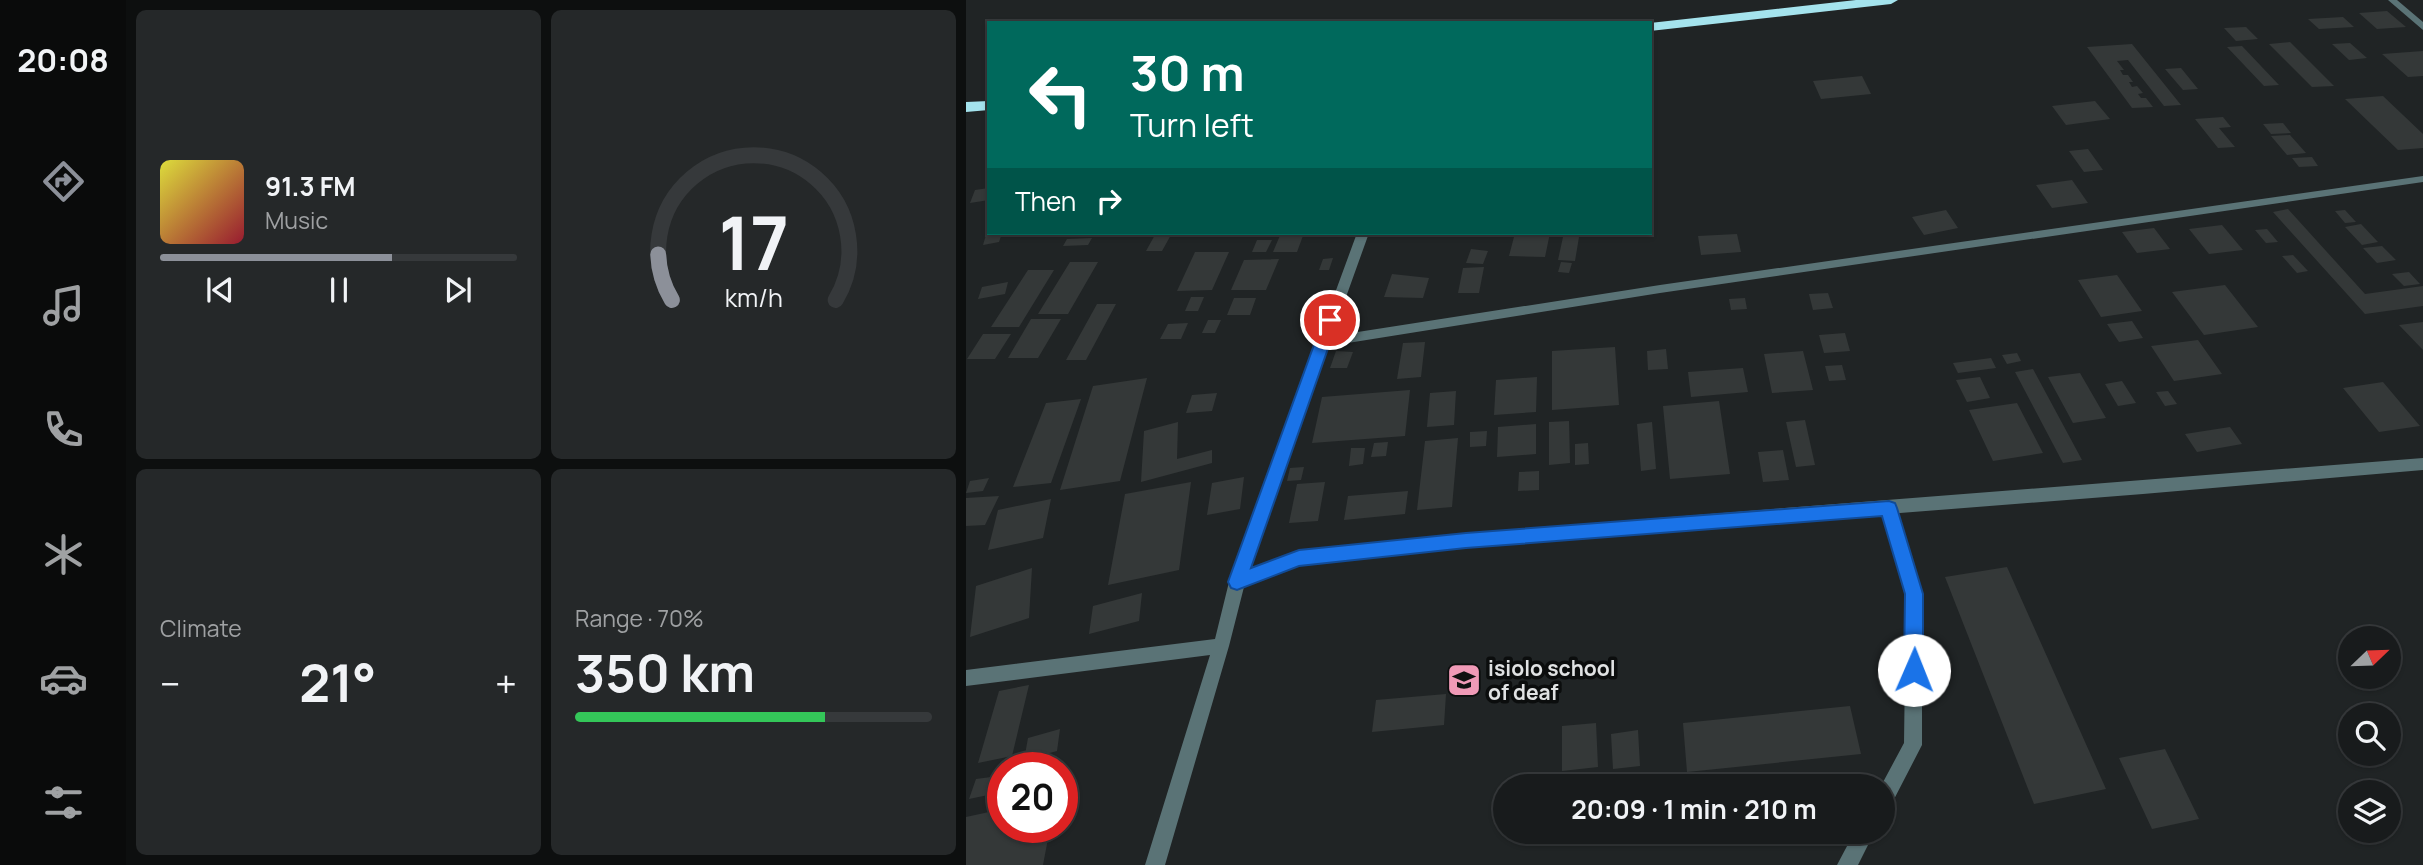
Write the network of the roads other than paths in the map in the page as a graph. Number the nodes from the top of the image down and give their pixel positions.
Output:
1 (1891, 0) edge
2 (2392, 0) edge
3 (1652, 27) edge
4 (2423, 27) edge
5 (987, 104) edge
6 (966, 107) edge
7 (2423, 179) edge
8 (1362, 235) edge
9 (1322, 342) junction
10 (2423, 464) edge
11 (1889, 508) junction
12 (1237, 582) junction
13 (1221, 646) junction
14 (966, 678) edge
15 (1895, 778) edge
16 (1859, 844) edge
17 (1155, 865) edge
18 (1847, 865) edge

1 - 3 highway
2 - 4 street
5 - 6 highway
7 - 9 street
8 - 9 street
9 - 12 street
10 - 11 street
11 - 12 street
11 - 15 street
12 - 13 street
13 - 14 street
13 - 17 street
16 - 18 street

